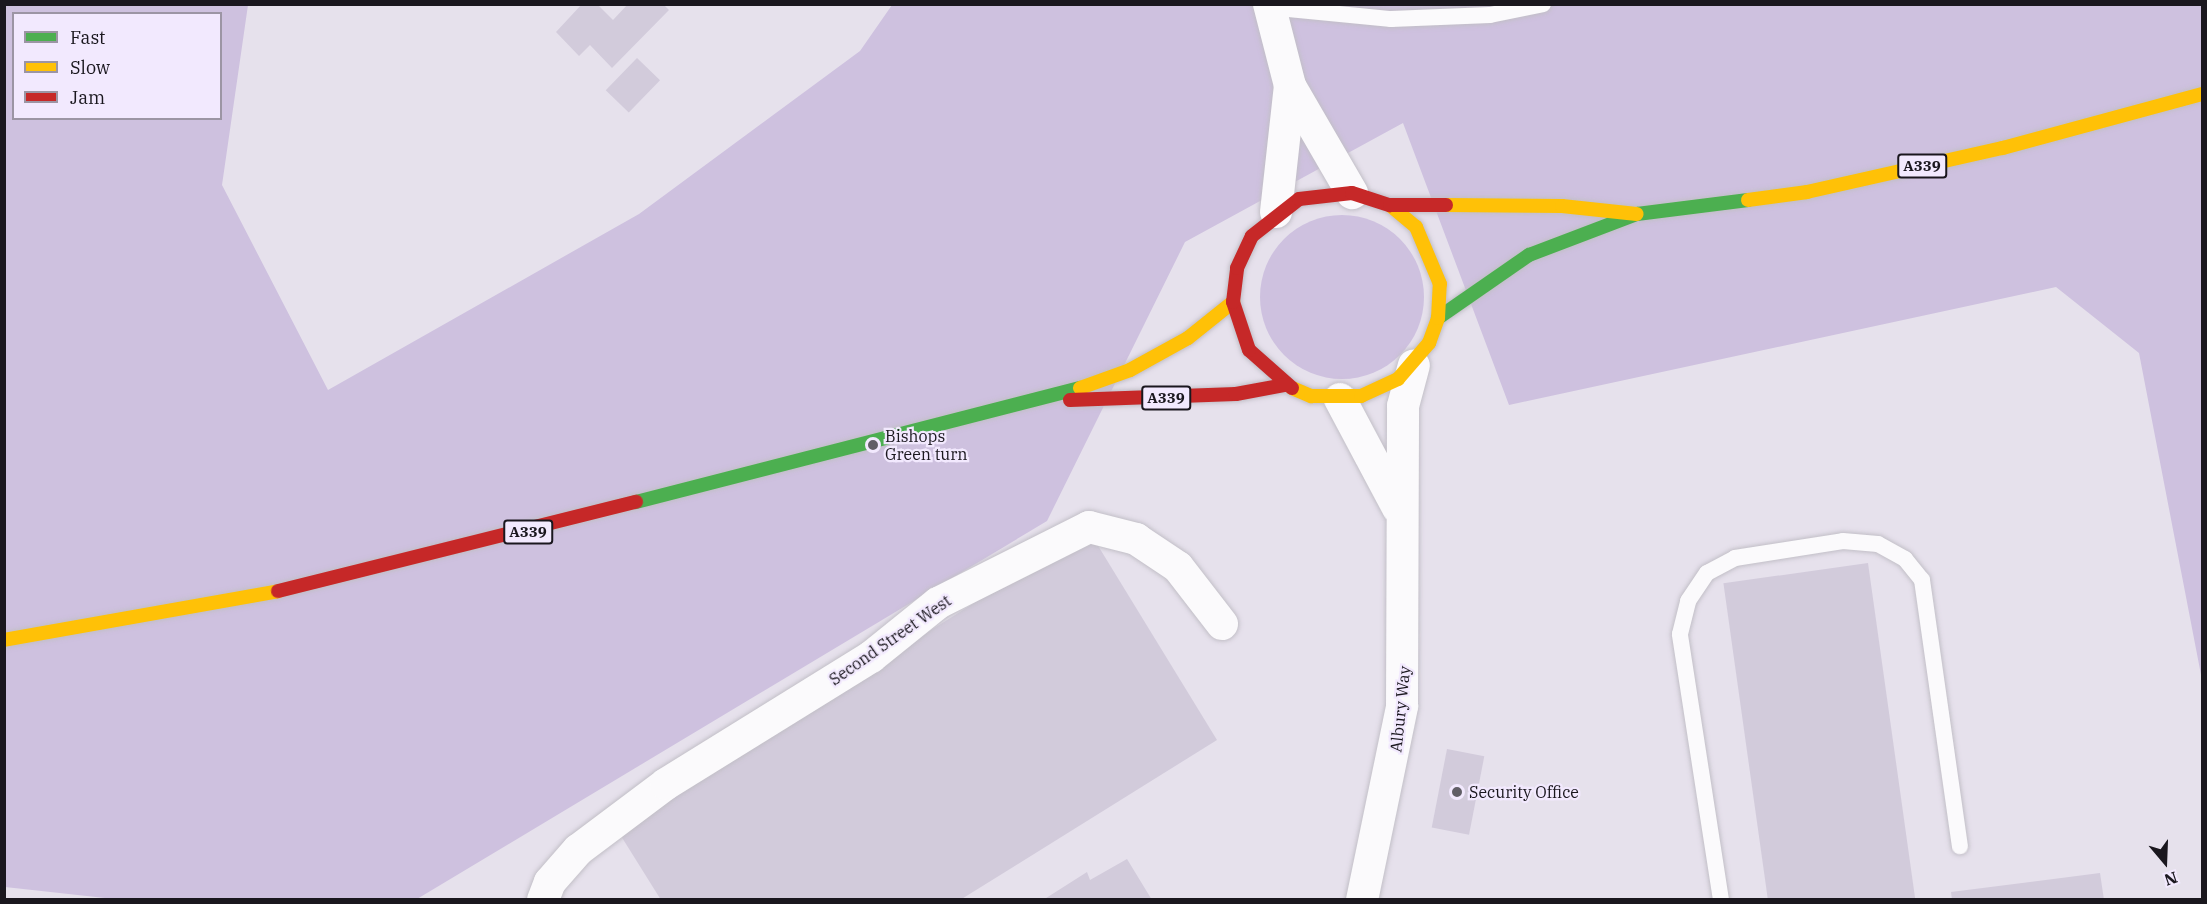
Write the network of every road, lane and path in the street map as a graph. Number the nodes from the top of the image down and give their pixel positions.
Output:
1 (1543, 4) edge
2 (1268, 6) edge
3 (1290, 86) junction
4 (2202, 94) edge
5 (1352, 193) junction
6 (1390, 205) junction
7 (1276, 212) junction
8 (1637, 214) junction
9 (1233, 302) junction
10 (1438, 318) junction
11 (1413, 365) junction
12 (1285, 385) junction
13 (1340, 399) junction
14 (1047, 400) junction
15 (1401, 514) junction
16 (1222, 624) dead end
17 (4, 640) edge
18 (1960, 846) dead end
19 (543, 900) edge
20 (1362, 900) edge
21 (1720, 900) edge

1 - 2 lane
2 - 3 street
3 - 5 street
3 - 7 street
4 - 8 highway, A339
5 - 6 highway
5 - 7 highway
6 - 8 highway, A339
6 - 10 highway
7 - 9 highway
8 - 10 highway, A339
9 - 12 highway
9 - 14 highway, A339
10 - 11 highway
11 - 13 highway
11 - 15 street, Albury Way
12 - 13 highway
12 - 14 highway, A339
13 - 15 street, Albury Way
14 - 17 highway, A339
15 - 20 street, Albury Way
16 - 19 street, Second Street West
18 - 21 lane

